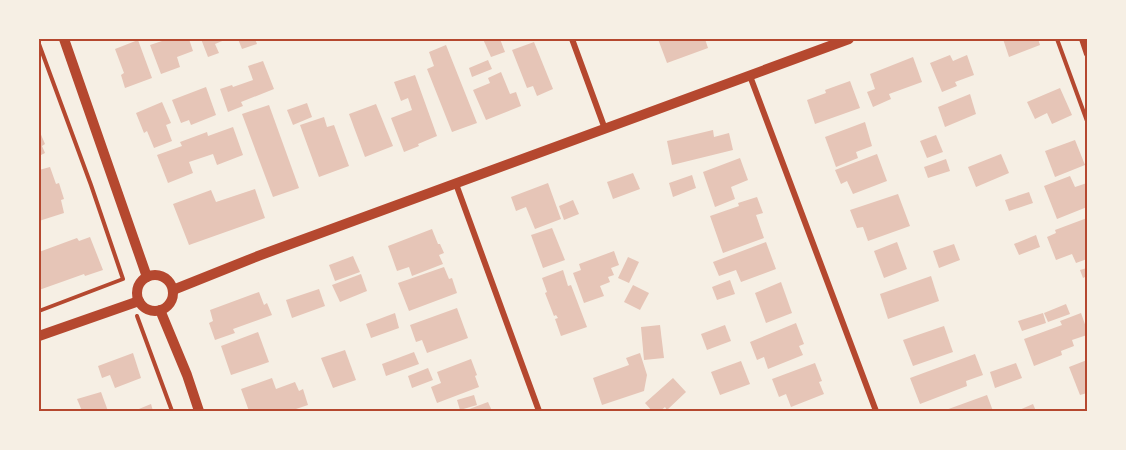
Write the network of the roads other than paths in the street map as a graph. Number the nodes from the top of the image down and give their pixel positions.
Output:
1 (64, 39) edge
2 (572, 39) edge
3 (849, 39) edge
4 (1082, 39) edge
5 (1087, 54) edge
6 (750, 76) junction
7 (605, 129) junction
8 (456, 184) junction
9 (147, 277) junction
10 (174, 290) junction
11 (136, 302) junction
12 (160, 310) junction
13 (39, 336) edge
14 (199, 411) edge
15 (539, 411) edge
16 (876, 411) edge

1 - 9 street
2 - 7 street
3 - 6 street
4 - 5 street
6 - 7 street
6 - 16 street
7 - 8 street
8 - 10 street
8 - 15 street
9 - 10 street
9 - 11 street
10 - 12 street
11 - 12 street
11 - 13 street
12 - 14 street

